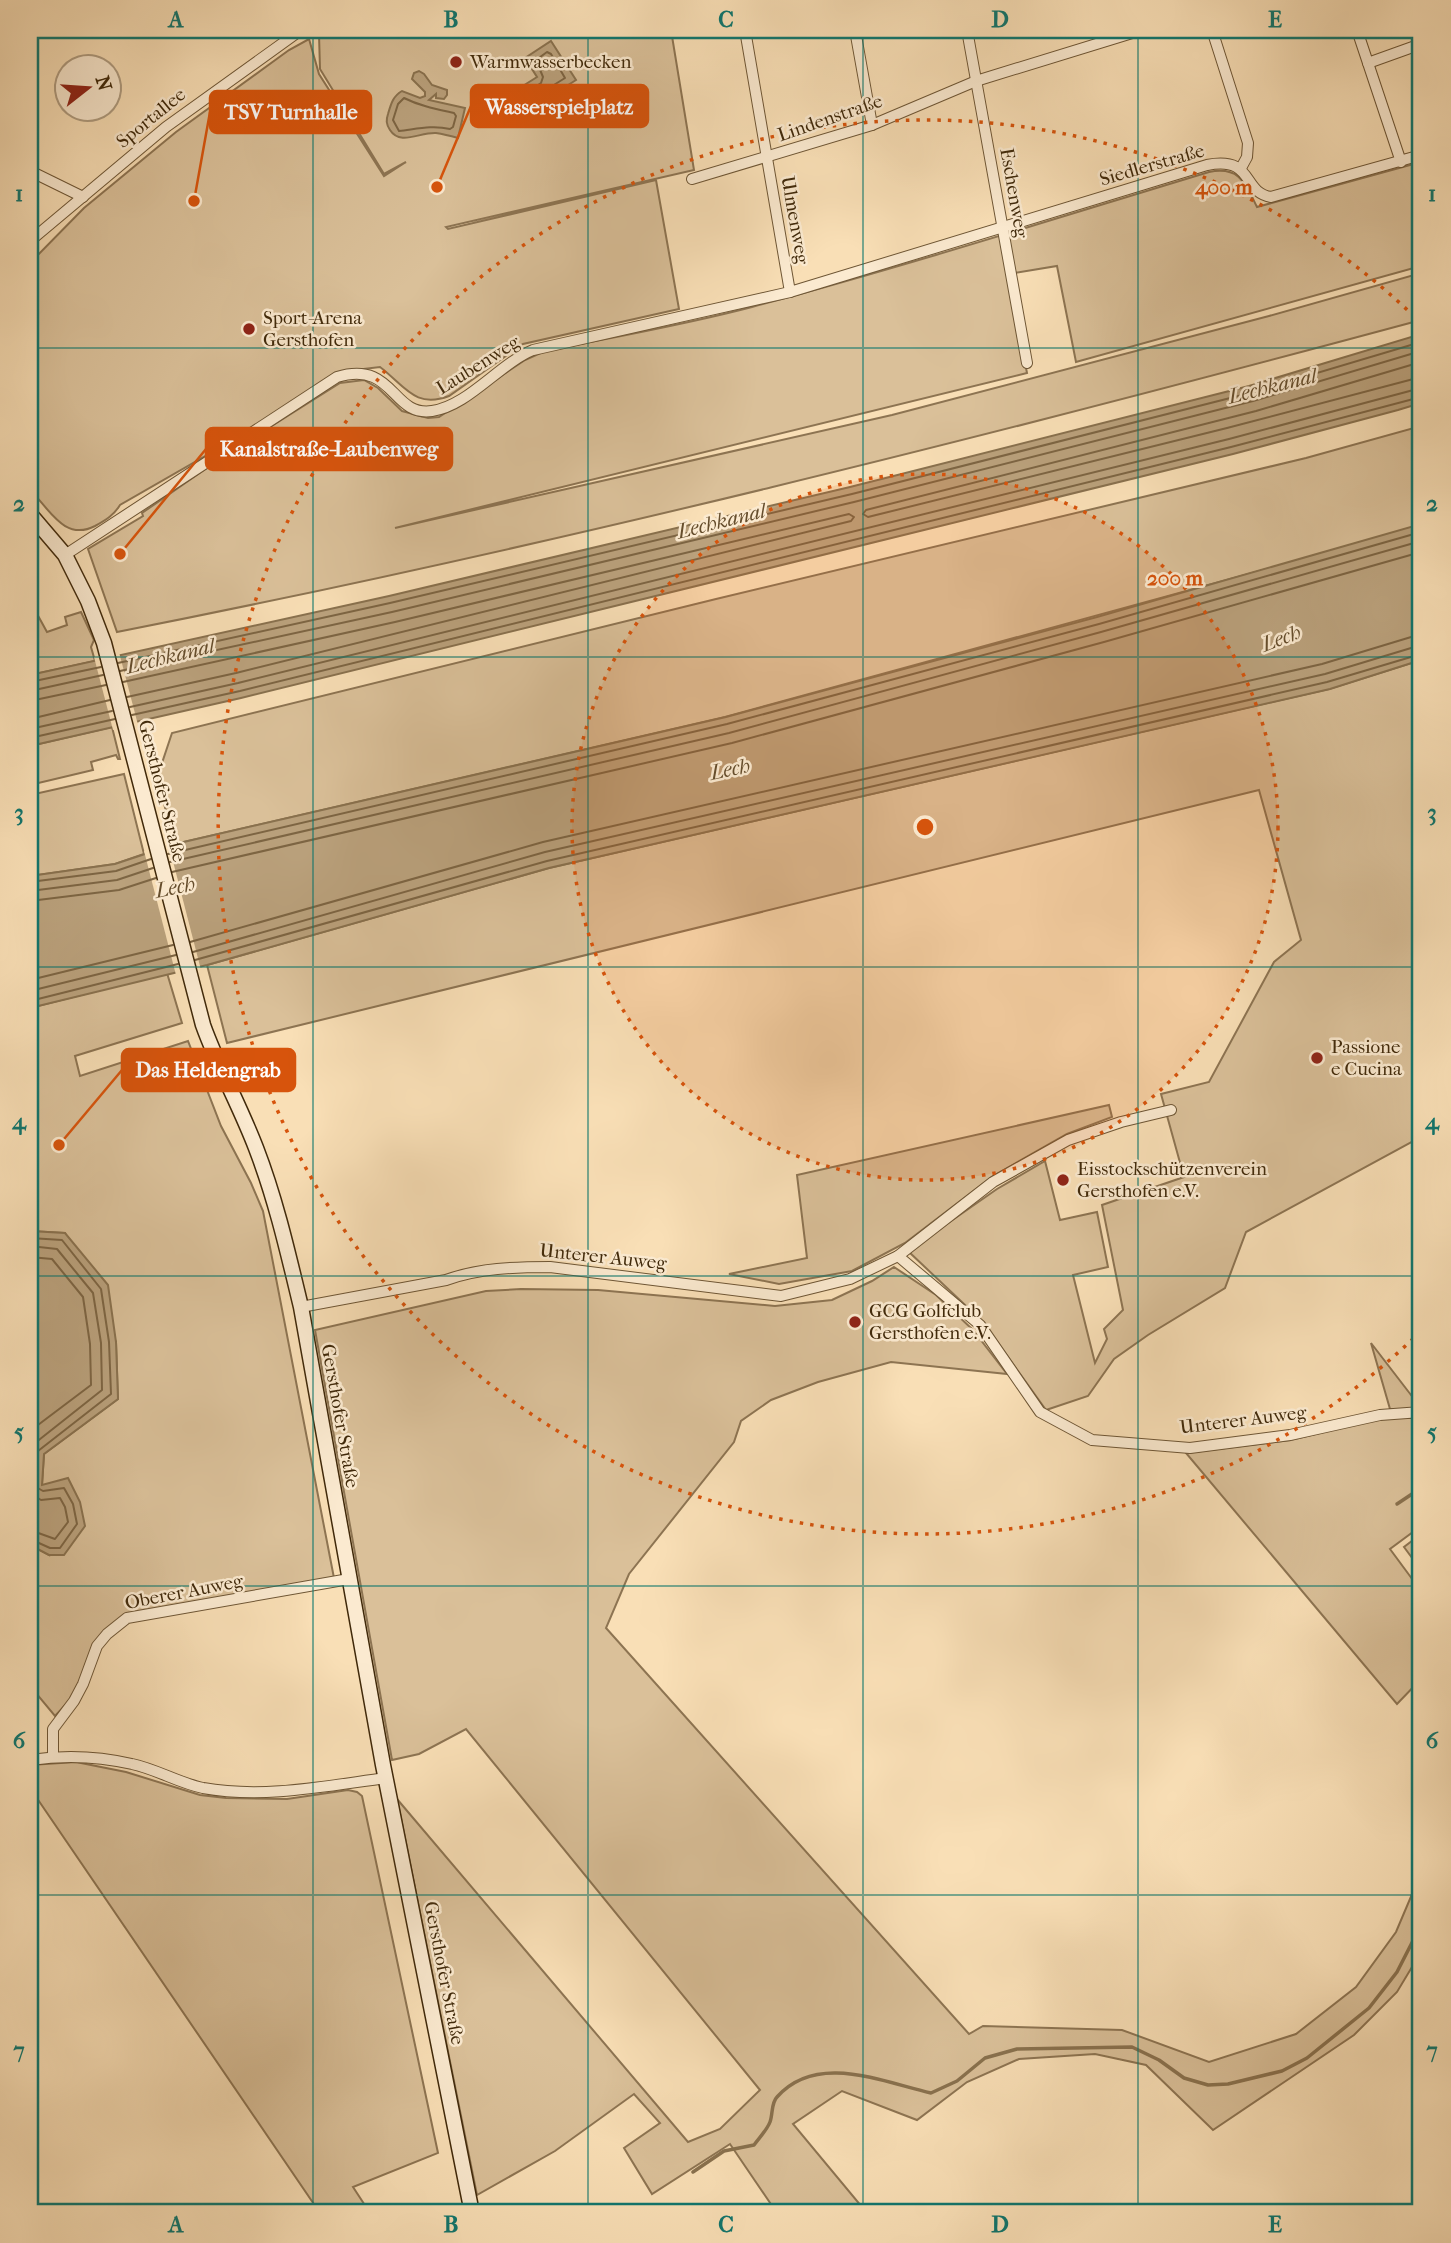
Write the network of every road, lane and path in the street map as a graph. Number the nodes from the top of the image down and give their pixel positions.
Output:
1 (301, 30) edge
2 (745, 30) edge
3 (855, 30) edge
4 (967, 30) edge
5 (1142, 30) edge
6 (1212, 30) edge
7 (1357, 30) edge
8 (1421, 44) edge
9 (1368, 63) junction
10 (976, 81) junction
11 (872, 125) junction
12 (1421, 155) edge
13 (767, 158) junction
14 (1401, 162) junction
15 (1241, 168) junction
16 (30, 172) edge
17 (692, 179) dead end
18 (83, 197) junction
19 (1002, 228) junction
20 (30, 241) edge
21 (790, 292) junction
22 (1027, 362) dead end
23 (30, 514) edge
24 (65, 555) junction
25 (1171, 1110) dead end
26 (898, 1256) junction
27 (301, 1307) junction
28 (1419, 1413) edge
29 (349, 1579) junction
30 (53, 1757) junction
31 (30, 1760) edge
32 (386, 1778) junction
33 (472, 2213) edge

1 - 18 street, Sportallee
2 - 13 street, Ulmenweg
3 - 11 street
4 - 10 street, Eschenweg
5 - 10 street, Lindenstraße
6 - 15 street
7 - 9 street
8 - 9 street
9 - 14 street
10 - 11 street, Lindenstraße
10 - 19 street, Eschenweg
11 - 13 street, Lindenstraße
12 - 14 street
13 - 17 street, Lindenstraße
13 - 21 street, Ulmenweg
14 - 15 street
15 - 19 street, Siedlerstraße
16 - 18 street
18 - 20 street, Sportallee
19 - 21 street, Laubenweg
19 - 22 street, Eschenweg
21 - 24 street, Laubenweg
23 - 24 main road, Gersthofer Straße
24 - 27 main road, Gersthofer Straße
25 - 26 street, Unterer Auweg
26 - 27 street, Unterer Auweg
26 - 28 street, Unterer Auweg
27 - 29 main road, Gersthofer Straße
29 - 30 street, Oberer Auweg
29 - 32 main road, Gersthofer Straße
30 - 31 street
30 - 32 street
32 - 33 main road, Gersthofer Straße

